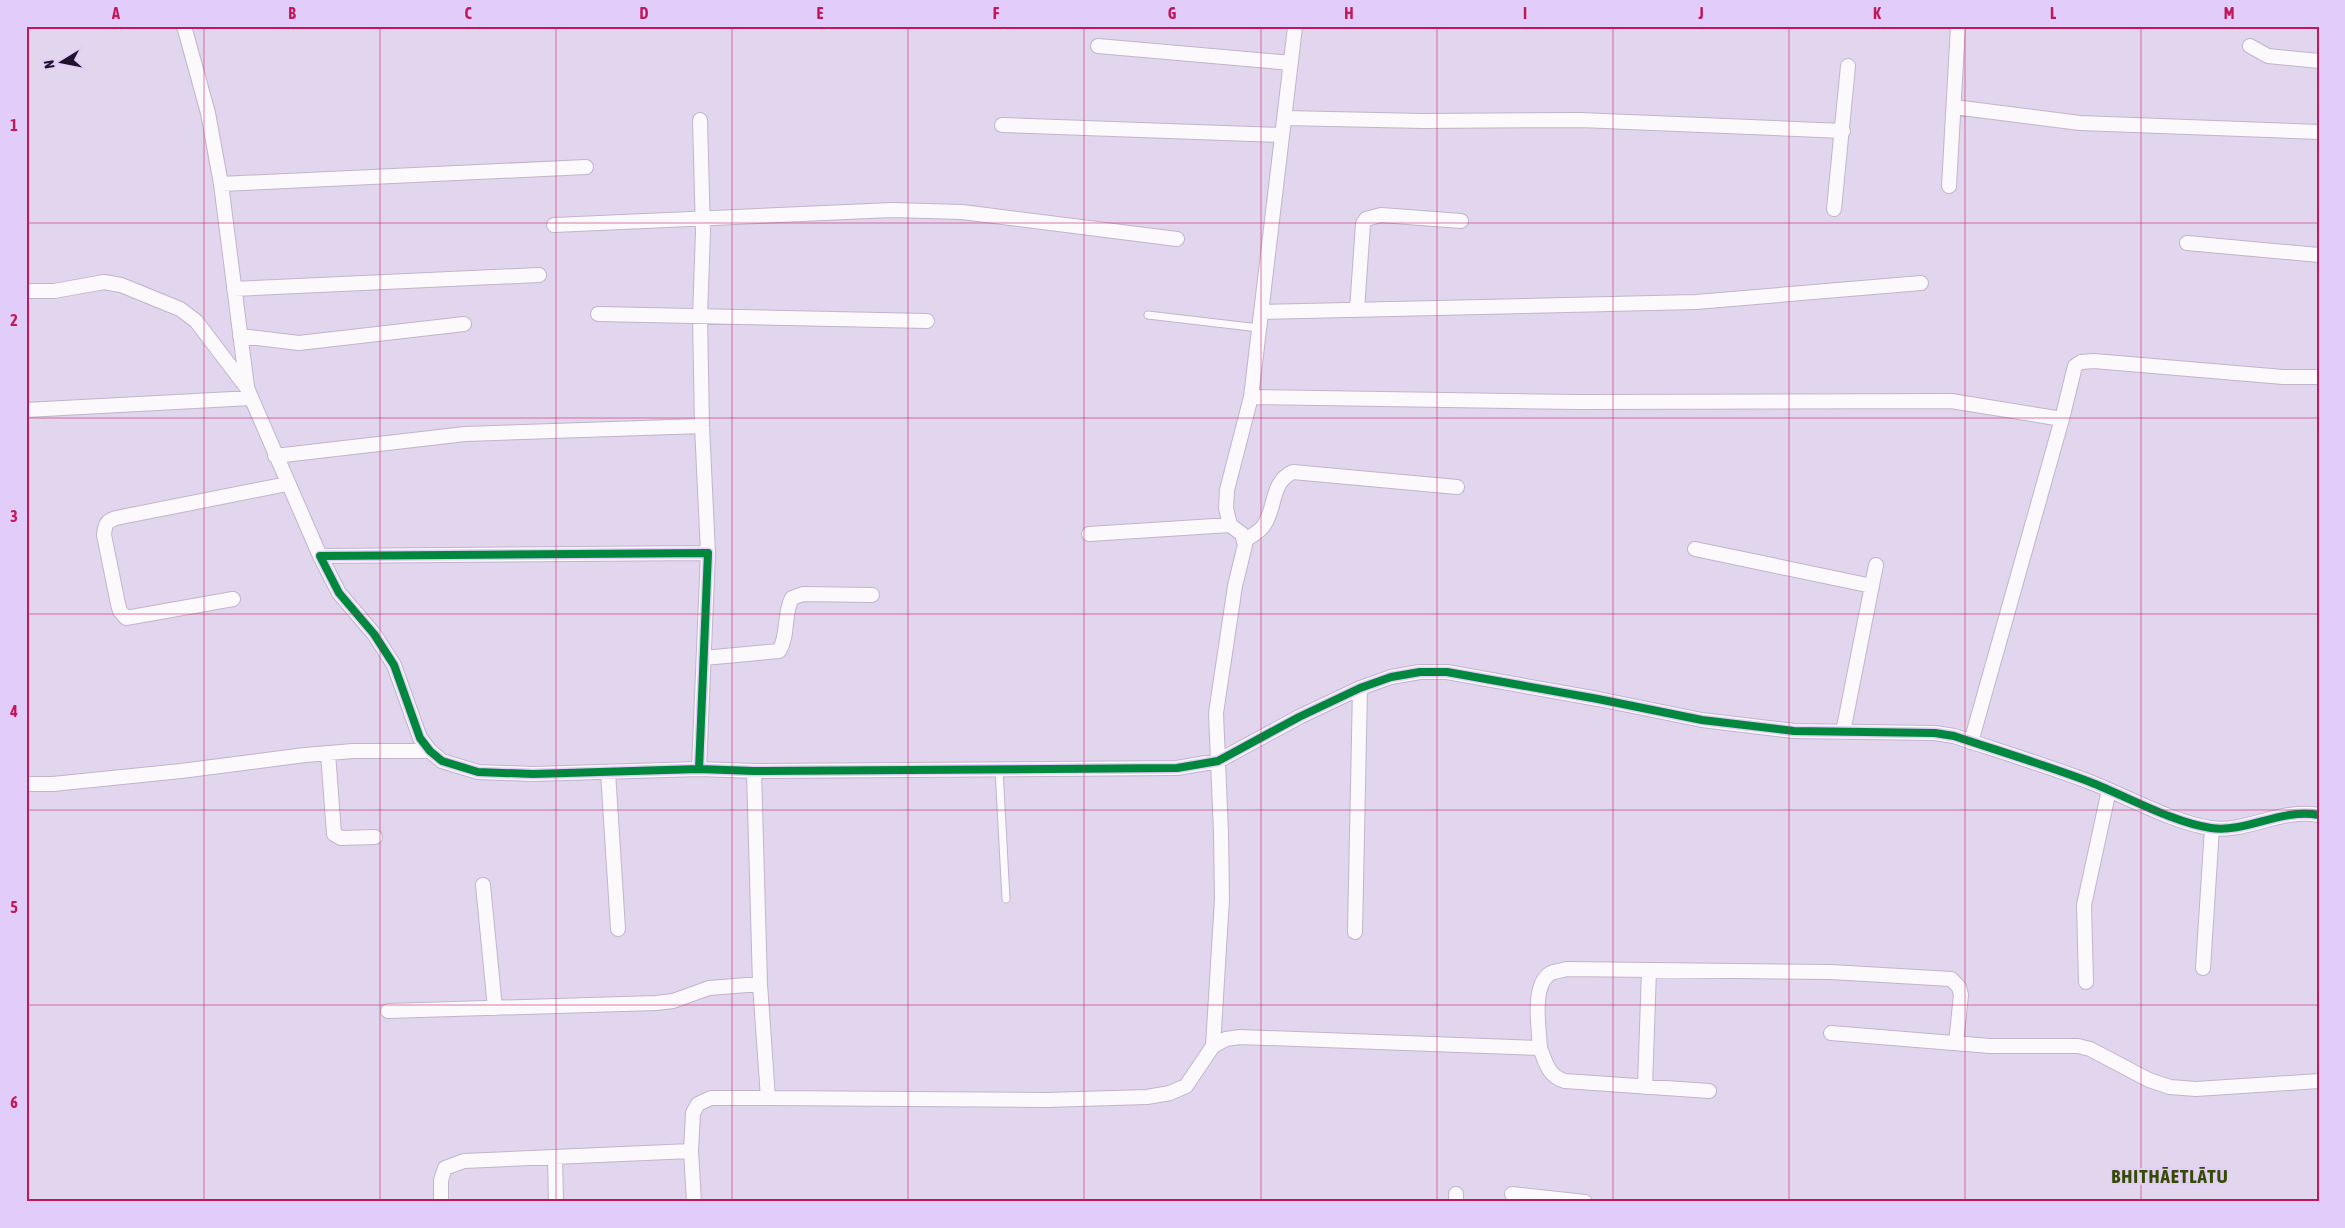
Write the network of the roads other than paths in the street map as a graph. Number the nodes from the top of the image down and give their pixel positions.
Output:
1 (184, 26) edge
2 (1958, 26) edge
3 (1295, 28) dead end
4 (1098, 46) dead end
5 (2250, 46) dead end
6 (2319, 61) edge
7 (1291, 63) junction
8 (1848, 66) dead end
9 (1954, 107) junction
10 (1284, 118) junction
11 (700, 120) dead end
12 (1002, 125) dead end
13 (1843, 131) junction
14 (2319, 132) edge
15 (1282, 135) junction
16 (586, 167) dead end
17 (221, 184) junction
18 (1949, 186) dead end
19 (1834, 209) dead end
20 (702, 220) junction
21 (1461, 221) dead end
22 (554, 225) dead end
23 (1177, 239) dead end
24 (2187, 243) dead end
25 (2319, 255) edge
26 (539, 275) dead end
27 (1921, 283) dead end
28 (234, 289) junction
29 (26, 291) edge
30 (1358, 310) junction
31 (1261, 312) junction
32 (598, 314) dead end
33 (1148, 315) dead end
34 (700, 316) junction
35 (927, 321) dead end
36 (464, 324) dead end
37 (1259, 328) junction
38 (240, 336) junction
39 (2319, 377) edge
40 (249, 393) junction
41 (1251, 396) junction
42 (26, 410) edge
43 (2062, 419) junction
44 (702, 426) junction
45 (275, 456) junction
46 (287, 484) junction
47 (1457, 487) dead end
48 (1230, 524) junction
49 (1089, 534) dead end
50 (1245, 540) junction
51 (1696, 549) dead end
52 (708, 553) junction
53 (320, 556) junction
54 (1876, 565) dead end
55 (1872, 586) junction
56 (872, 595) dead end
57 (233, 599) dead end
58 (704, 658) junction
59 (1360, 688) junction
60 (1843, 732) junction
61 (1971, 742) junction
62 (430, 751) junction
63 (328, 753) junction
64 (1218, 761) junction
65 (999, 769) junction
66 (699, 770) junction
67 (754, 771) junction
68 (608, 772) junction
69 (26, 784) edge
70 (2109, 790) junction
71 (2319, 815) edge
72 (2212, 828) junction
73 (375, 837) dead end
74 (483, 885) dead end
75 (1006, 899) dead end
76 (618, 930) dead end
77 (1355, 932) dead end
78 (2203, 968) dead end
79 (1649, 970) junction
80 (2086, 982) dead end
81 (760, 984) junction
82 (494, 1008) junction
83 (388, 1011) dead end
84 (1831, 1032) dead end
85 (1956, 1043) junction
86 (1213, 1046) junction
87 (1540, 1048) junction
88 (2319, 1080) edge
89 (1645, 1086) junction
90 (1708, 1091) dead end
91 (768, 1098) junction
92 (691, 1152) junction
93 (555, 1157) junction
94 (1512, 1194) dead end
95 (442, 1202) edge
96 (556, 1202) edge
97 (694, 1202) edge
98 (1585, 1202) edge

1 - 17 street
2 - 9 street
3 - 7 street
4 - 7 street
5 - 6 street
7 - 10 street
8 - 13 street
9 - 14 street
9 - 18 street
10 - 13 street
10 - 15 street
11 - 20 street
12 - 15 street
13 - 19 street
15 - 31 street
16 - 17 street
17 - 28 street
20 - 22 street
20 - 23 street
20 - 34 street
21 - 30 street
24 - 25 street
26 - 28 street
27 - 30 street
28 - 38 street
29 - 40 street
30 - 31 street
31 - 37 street
32 - 34 street
33 - 37 lane
34 - 35 street
34 - 44 street
36 - 38 street
37 - 41 street
38 - 40 street
39 - 43 street
40 - 42 street
40 - 45 street
41 - 43 street
41 - 48 street
43 - 61 street
44 - 45 street
44 - 52 street
45 - 46 street
46 - 53 street
46 - 57 street
47 - 50 street
48 - 49 street
48 - 50 street
50 - 64 street
51 - 55 street
52 - 53 street
52 - 58 street
53 - 62 street
54 - 55 street
55 - 60 street
56 - 58 street
58 - 66 street
59 - 60 street
59 - 64 street
59 - 77 street
60 - 61 street
61 - 70 street
62 - 63 street
62 - 68 street
63 - 69 street
63 - 73 street
64 - 65 street
64 - 86 street
65 - 67 street
65 - 75 lane
66 - 67 street
66 - 68 street
67 - 81 street
68 - 76 street
70 - 72 street
70 - 80 street
71 - 72 street
72 - 78 street
74 - 82 street
79 - 85 street
79 - 87 street
79 - 89 street
81 - 82 street
81 - 91 street
82 - 83 street
84 - 85 street
85 - 88 street
86 - 87 street
86 - 91 street
87 - 89 street
89 - 90 street
91 - 92 street
92 - 93 street
92 - 97 street
93 - 95 street
93 - 96 street
94 - 98 street

